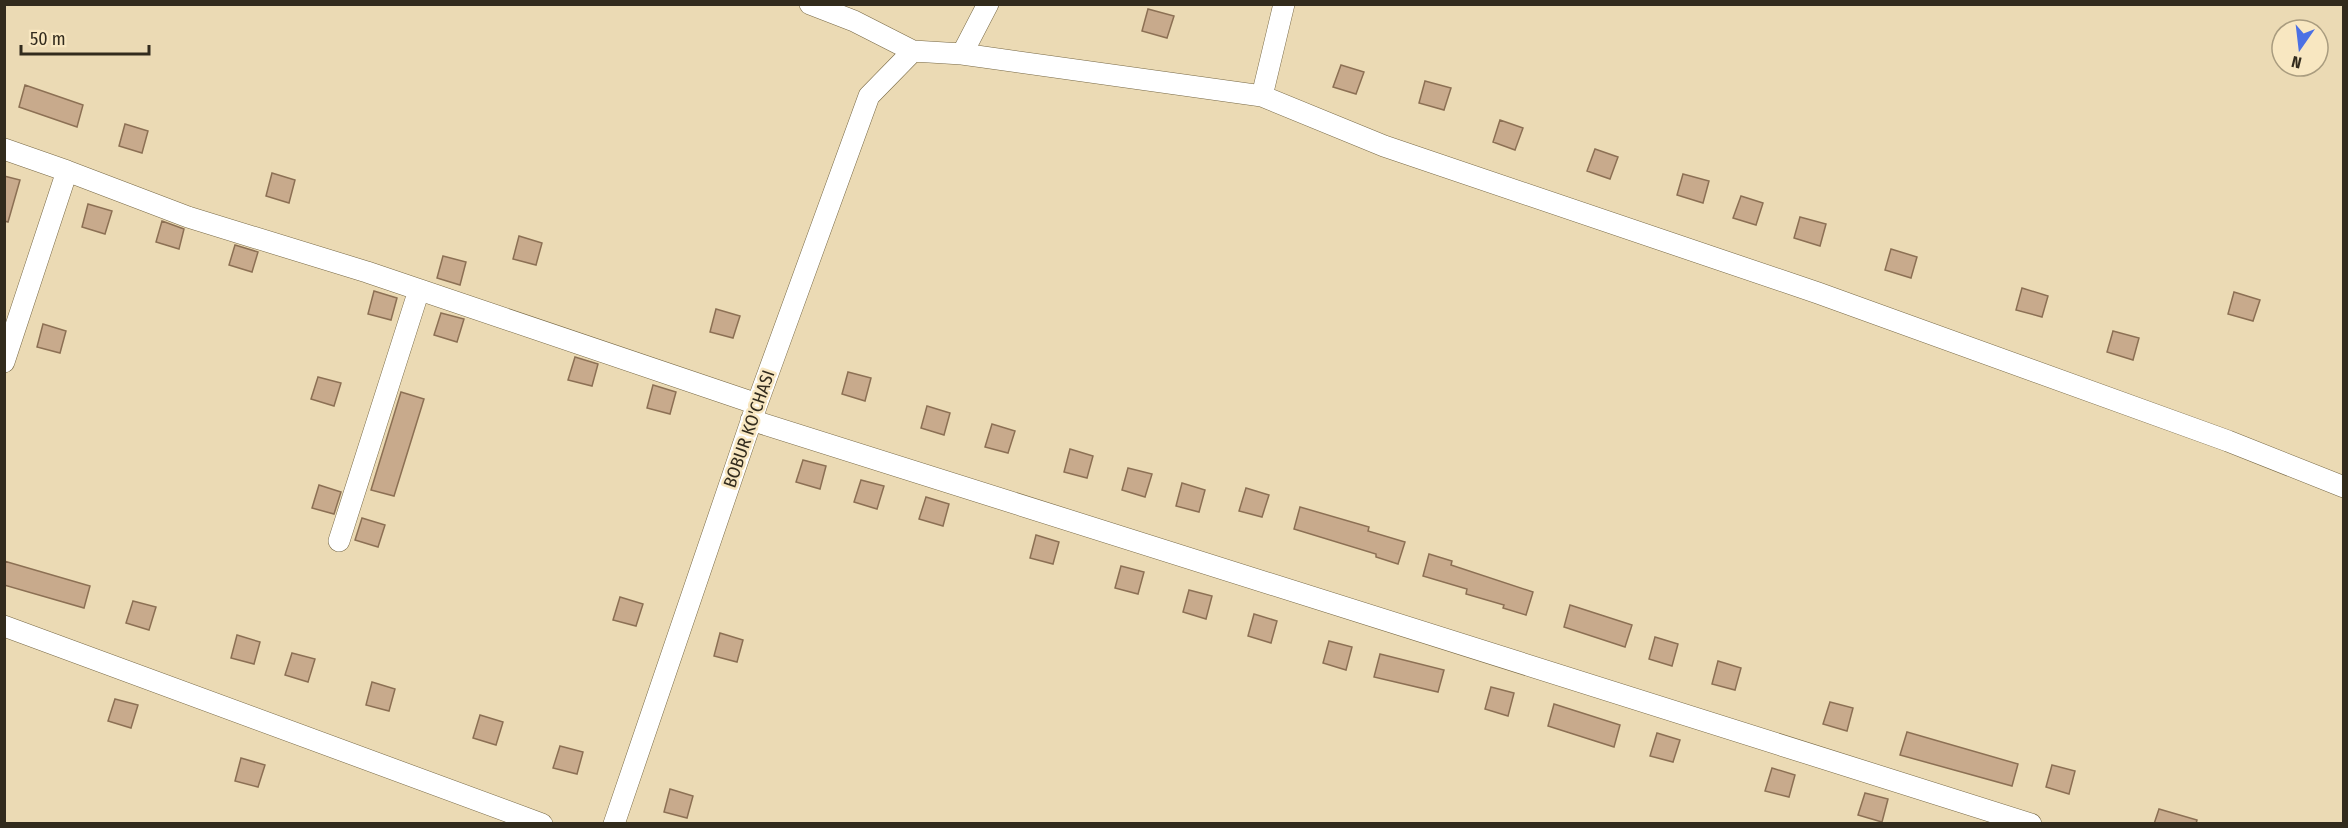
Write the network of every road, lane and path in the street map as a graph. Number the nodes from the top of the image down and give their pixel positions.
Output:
1 (810, 4) edge
2 (988, 4) edge
3 (1284, 4) edge
4 (913, 51) junction
5 (962, 54) junction
6 (1262, 96) junction
7 (4, 149) edge
8 (67, 171) junction
9 (419, 290) junction
10 (4, 362) edge
11 (754, 412) junction
12 (2343, 487) edge
13 (339, 541) dead end
14 (4, 626) edge
15 (542, 824) edge
16 (614, 824) edge
17 (2031, 824) edge

1 - 4 street
2 - 5 street
3 - 6 street
4 - 5 street
4 - 11 street, BOBUR KO'CHASI
5 - 6 street
6 - 12 street
7 - 8 street
8 - 9 street
8 - 10 street
9 - 11 street
9 - 13 street
11 - 16 street, BOBUR KO'CHASI
11 - 17 street
14 - 15 street

